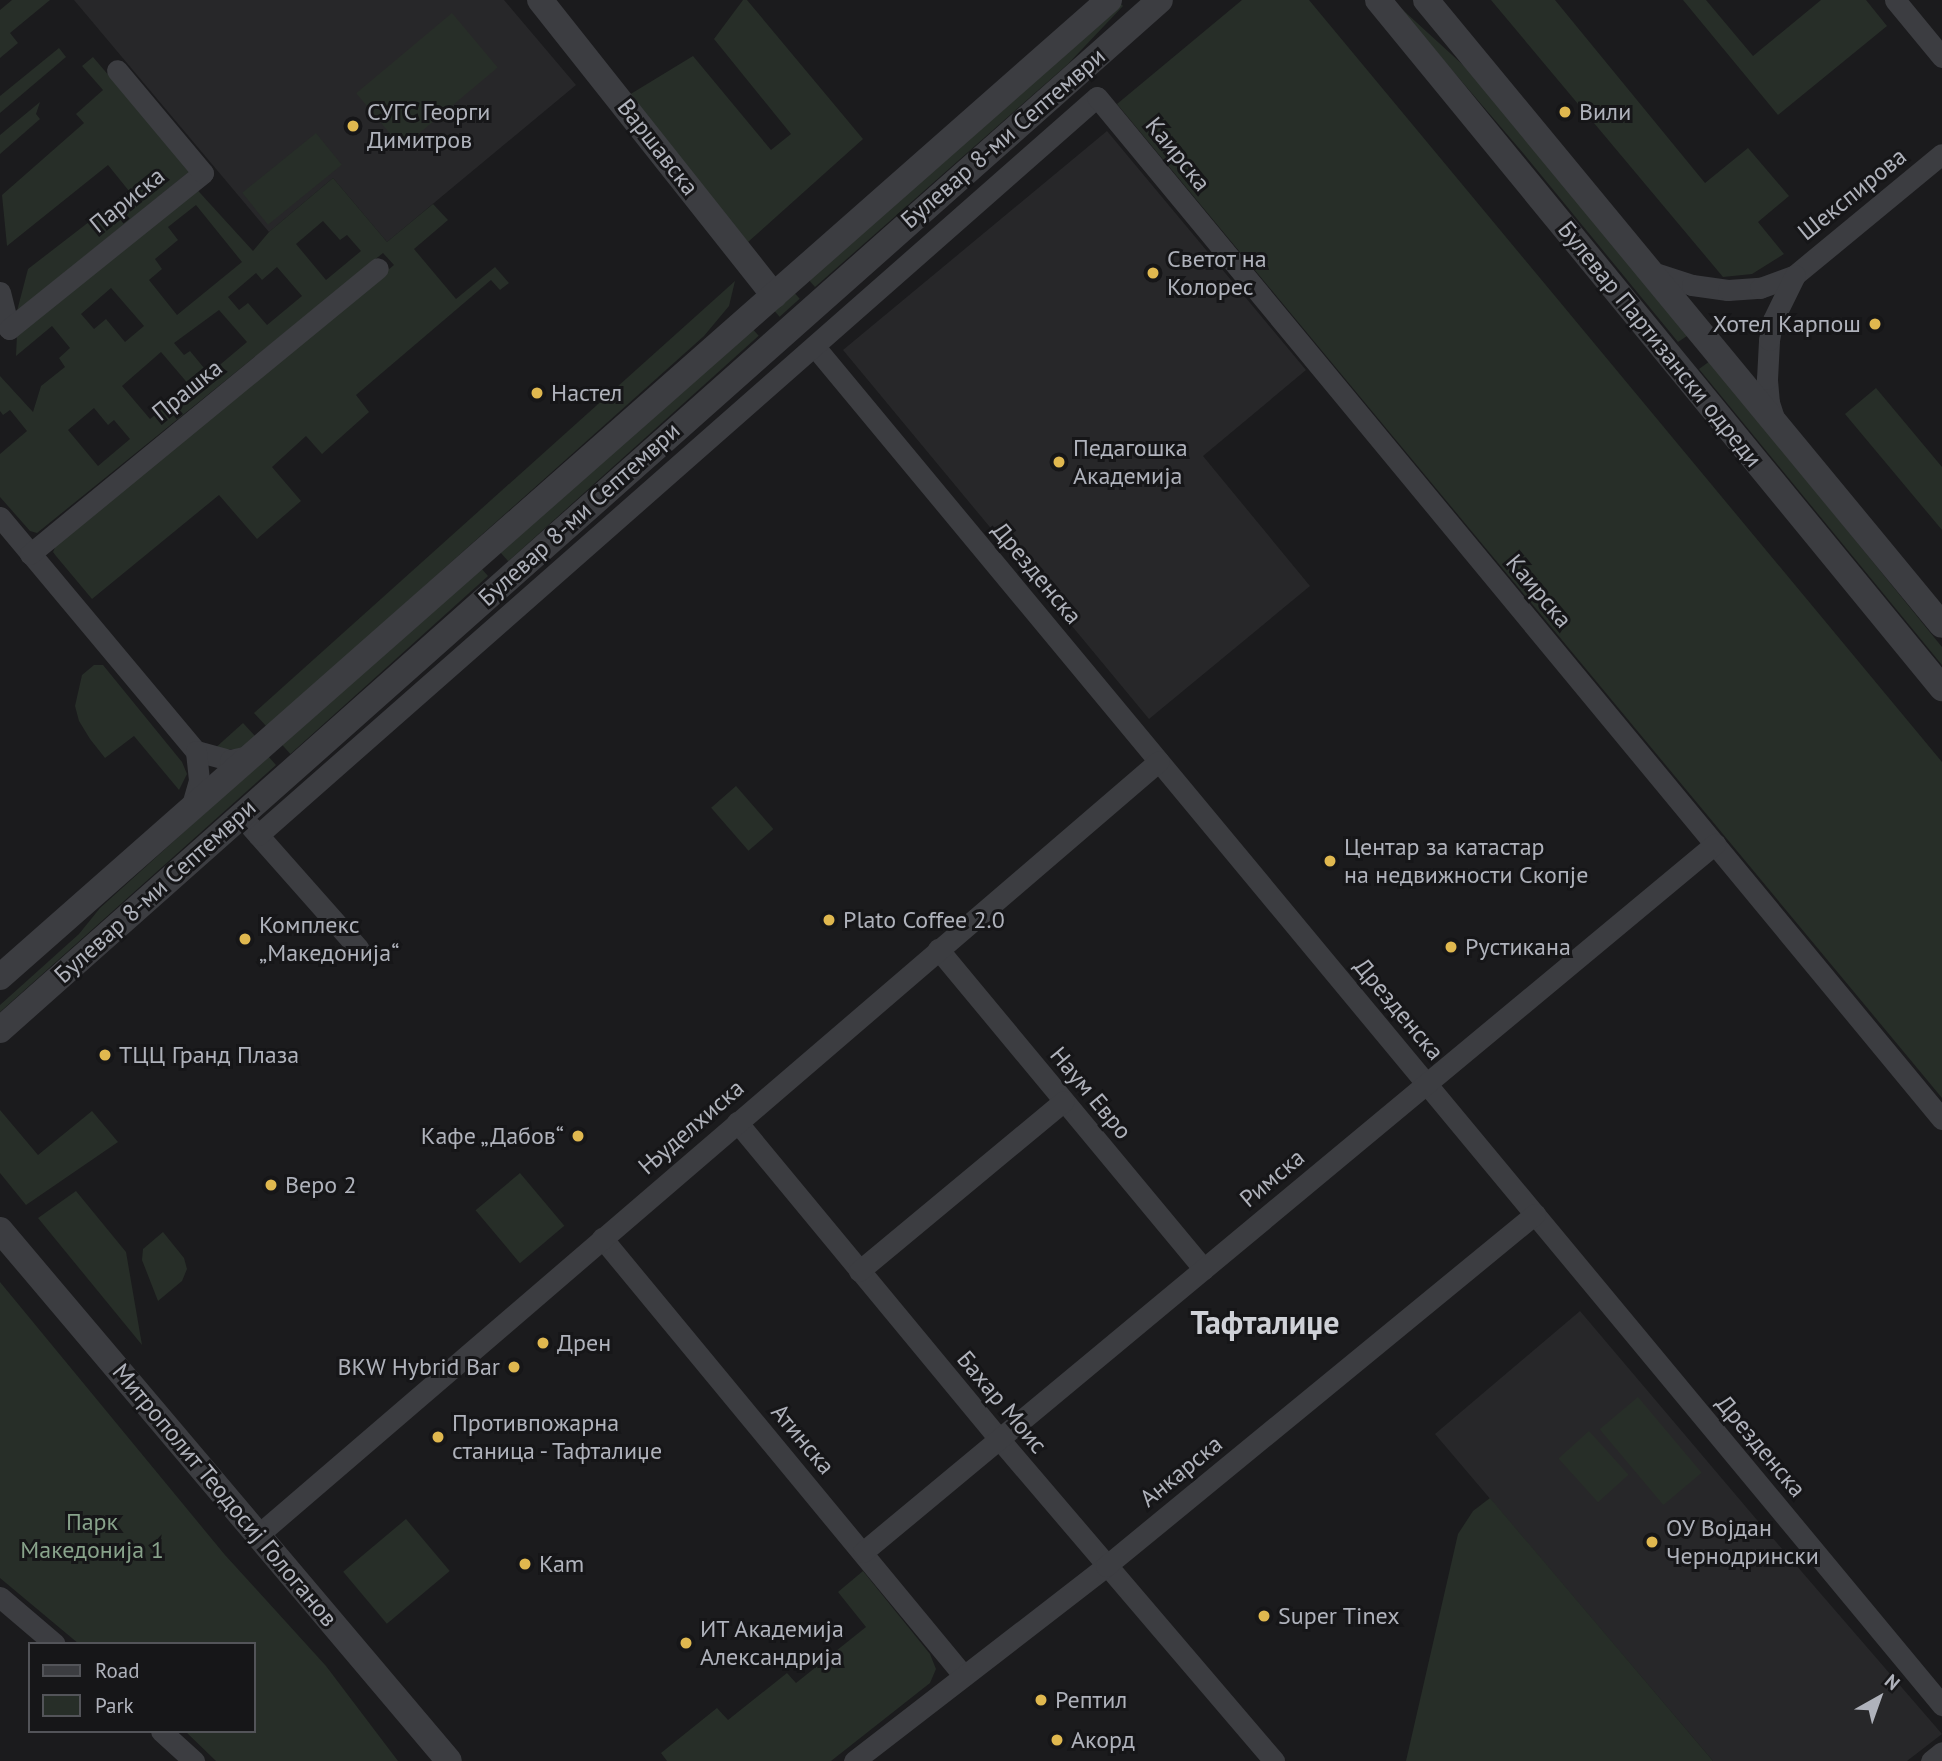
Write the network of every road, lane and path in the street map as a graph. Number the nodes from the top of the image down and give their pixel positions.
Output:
1 (540, 0) edge
2 (1109, 0) edge
3 (1160, 0) edge
4 (1426, 0) edge
5 (1895, 0) edge
6 (1379, 2) edge
7 (1942, 57) edge
8 (117, 70) dead end
9 (1942, 154) edge
10 (930, 202) junction
11 (951, 225) junction
12 (378, 268) dead end
13 (1652, 272) junction
14 (1795, 275) junction
15 (0, 292) edge
16 (774, 295) junction
17 (815, 347) junction
18 (755, 358) junction
19 (791, 368) junction
20 (1777, 425) junction
21 (0, 517) edge
22 (30, 554) junction
23 (1942, 625) edge
24 (1942, 688) edge
25 (196, 751) junction
26 (249, 755) junction
27 (1159, 761) junction
28 (191, 806) junction
29 (240, 815) junction
30 (258, 835) junction
31 (1715, 844) junction
32 (358, 948) dead end
33 (938, 949) junction
34 (0, 977) edge
35 (0, 1030) edge
36 (1427, 1084) junction
37 (1064, 1101) junction
38 (1942, 1119) edge
39 (737, 1122) junction
40 (1535, 1214) junction
41 (0, 1230) edge
42 (602, 1238) junction
43 (1204, 1269) junction
44 (859, 1270) junction
45 (1000, 1440) junction
46 (259, 1534) junction
47 (863, 1552) junction
48 (1106, 1566) junction
49 (0, 1597) edge
50 (53, 1642) edge
51 (963, 1675) junction
52 (1942, 1705) edge
53 (163, 1733) edge
54 (1942, 1752) edge
55 (194, 1761) edge
56 (449, 1761) edge
57 (855, 1761) edge
58 (1274, 1761) edge
59 (1931, 1761) edge

1 - 16 street, Варшавска
2 - 16 street, Булевар 8-ми Септември
3 - 10 street, Булевар 8-ми Септември
4 - 13 street, Булевар Партизански одреди
5 - 7 street
6 - 24 street, Булевар Партизански одреди
8 - 15 street, Париска
9 - 14 street, Шекспирова
10 - 11 street
10 - 18 street, Булевар 8-ми Септември
11 - 17 street
11 - 31 street, Каирска
12 - 22 street, Прашка
13 - 14 street, Шекспирова
13 - 20 street, Булевар Партизански одреди
14 - 20 street, Шекспирова
16 - 26 street, Булевар 8-ми Септември
17 - 19 street
17 - 27 street, Дрезденска
18 - 19 street
18 - 29 street, Булевар 8-ми Септември
19 - 30 street
20 - 23 street, Булевар Партизански одреди
21 - 22 street
22 - 25 street
25 - 26 street
25 - 28 street
26 - 28 street, Булевар 8-ми Септември
27 - 33 street, Њуделхиска
27 - 36 street, Дрезденска
28 - 34 street, Булевар 8-ми Септември
29 - 30 street
29 - 35 street, Булевар 8-ми Септември
30 - 32 street
31 - 36 street, Римска
31 - 38 street, Каирска
33 - 37 street, Наум Евро
33 - 39 street, Њуделхиска
36 - 40 street, Дрезденска
36 - 43 street, Римска
37 - 43 street, Наум Евро
37 - 44 street
39 - 42 street, Њуделхиска
39 - 44 street, Бахар Моис
40 - 48 street, Анкарска
40 - 52 street, Дрезденска
41 - 46 street, Митрополит Теодосиј Гологанов
42 - 46 street, Њуделхиска
42 - 47 street, Атинска
43 - 45 street, Римска
44 - 45 street, Бахар Моис
45 - 47 street, Римска
45 - 48 street, Бахар Моис
46 - 56 street, Митрополит Теодосиј Гологанов
47 - 51 street, Атинска
48 - 51 street, Анкарска
48 - 58 street, Бахар Моис
49 - 50 street
51 - 57 street, Анкарска
53 - 55 street
54 - 59 street

